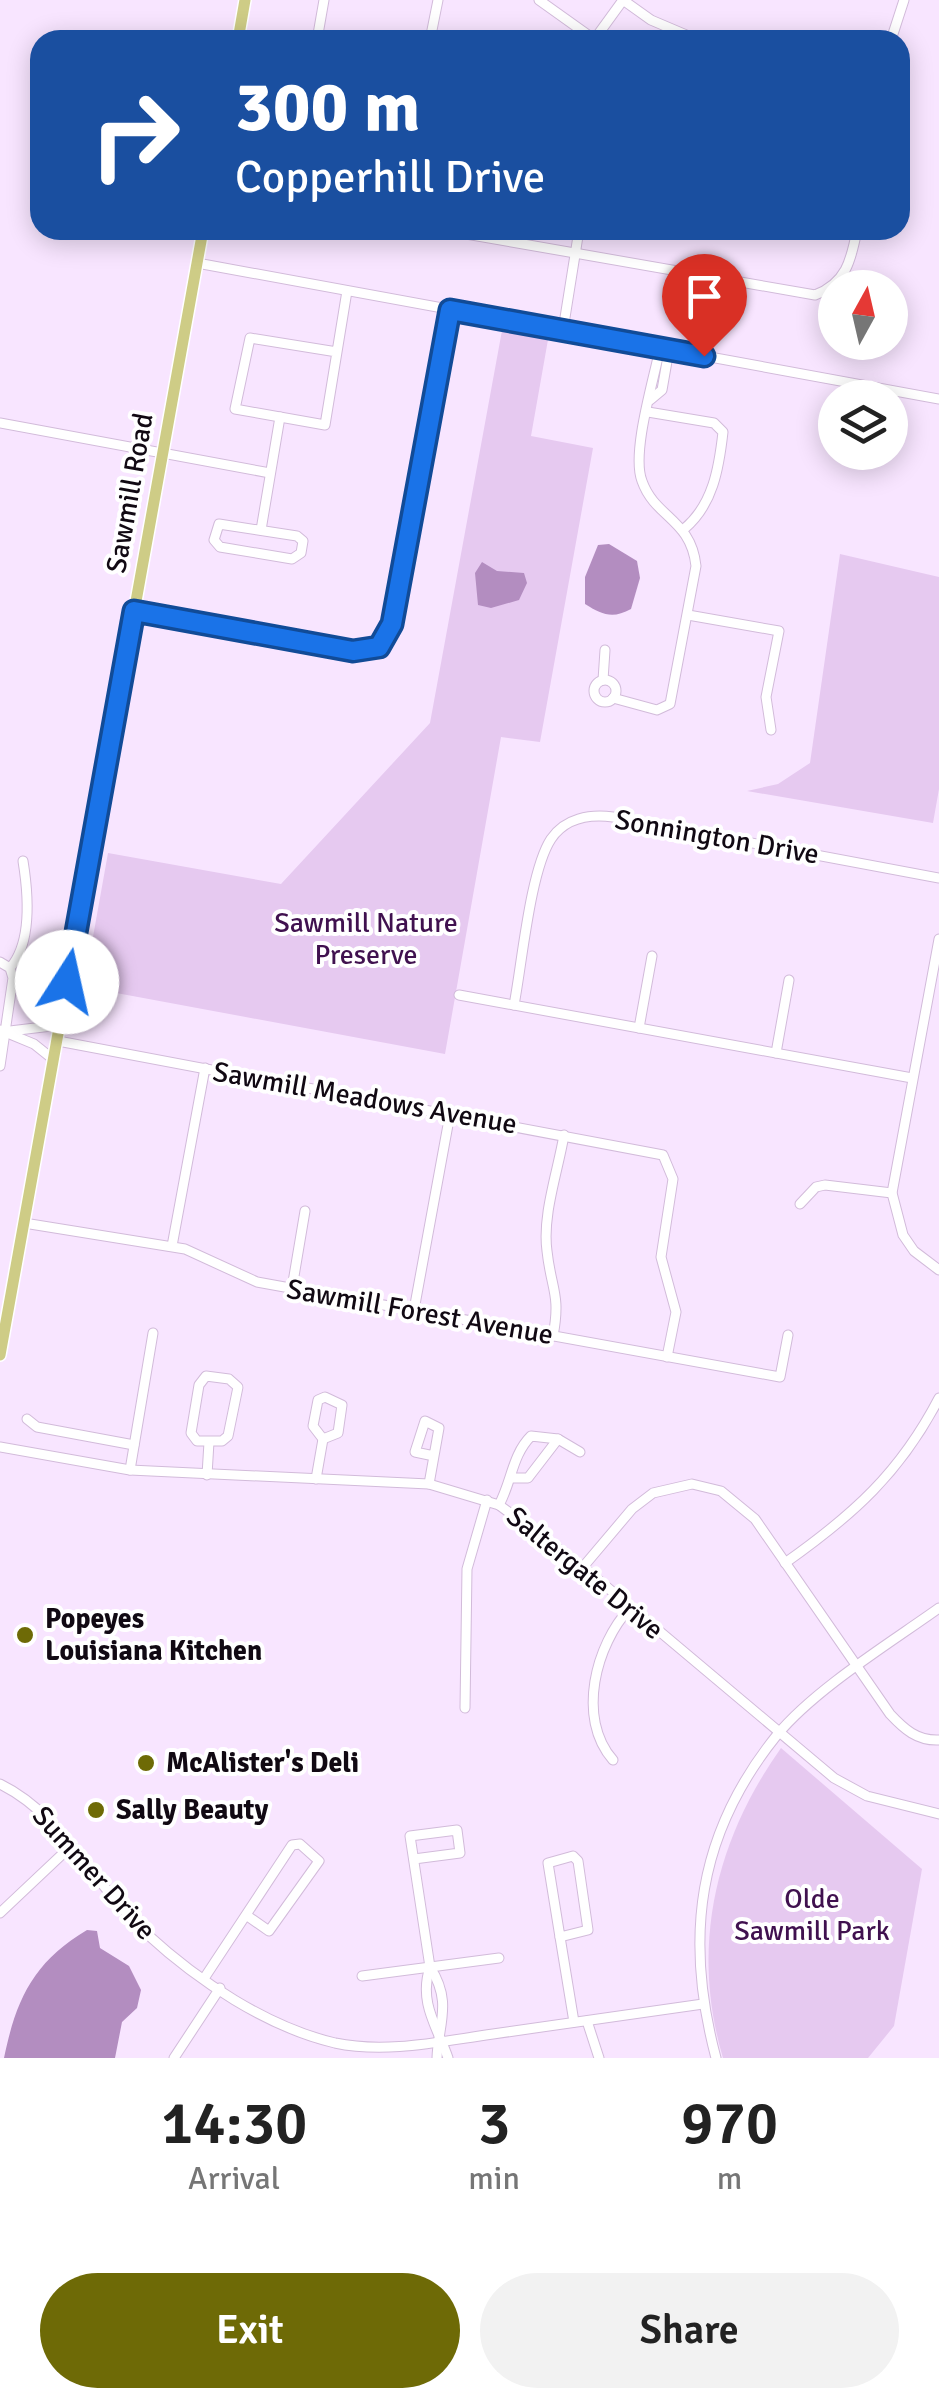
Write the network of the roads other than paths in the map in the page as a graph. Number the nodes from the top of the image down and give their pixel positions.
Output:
1 (245, 0) edge
2 (324, 0) edge
3 (438, 0) edge
4 (539, 0) edge
5 (623, 0) edge
6 (904, 0) edge
7 (240, 30) edge
8 (318, 30) edge
9 (432, 30) edge
10 (580, 30) edge
11 (601, 30) edge
12 (674, 30) edge
13 (894, 30) edge
14 (201, 240) edge
15 (498, 240) edge
16 (578, 240) edge
17 (854, 240) edge
18 (576, 254) junction
19 (197, 263) junction
20 (847, 270) edge
21 (347, 291) junction
22 (818, 292) edge
23 (450, 310) junction
24 (563, 330) junction
25 (664, 349) junction
26 (337, 352) junction
27 (939, 399) edge
28 (648, 412) junction
29 (280, 417) junction
30 (0, 423) edge
31 (162, 454) junction
32 (270, 473) junction
33 (684, 529) junction
34 (261, 530) junction
35 (134, 611) junction
36 (688, 614) junction
37 (605, 650) dead end
38 (602, 680) junction
39 (613, 698) junction
40 (771, 730) dead end
41 (23, 861) dead end
42 (939, 878) edge
43 (939, 939) edge
44 (652, 956) dead end
45 (5, 965) edge
46 (789, 980) dead end
47 (459, 995) dead end
48 (514, 1005) junction
49 (60, 1025) junction
50 (640, 1028) junction
51 (4, 1031) edge
52 (58, 1041) junction
53 (776, 1054) junction
54 (54, 1060) junction
55 (0, 1066) edge
56 (204, 1068) junction
57 (912, 1078) junction
58 (450, 1114) junction
59 (564, 1135) junction
60 (892, 1194) junction
61 (800, 1204) dead end
62 (305, 1211) dead end
63 (24, 1223) junction
64 (172, 1246) junction
65 (939, 1270) edge
66 (292, 1288) junction
67 (414, 1310) junction
68 (153, 1333) dead end
69 (553, 1336) junction
70 (788, 1336) dead end
71 (0, 1355) edge
72 (667, 1357) junction
73 (939, 1398) edge
74 (27, 1418) dead end
75 (323, 1439) junction
76 (558, 1439) junction
77 (209, 1442) junction
78 (134, 1444) junction
79 (0, 1447) edge
80 (580, 1452) dead end
81 (434, 1456) dead end
82 (130, 1470) junction
83 (207, 1475) junction
84 (316, 1478) junction
85 (514, 1478) junction
86 (429, 1484) junction
87 (488, 1500) junction
88 (499, 1505) junction
89 (785, 1563) junction
90 (583, 1567) junction
91 (630, 1608) junction
92 (939, 1608) edge
93 (856, 1667) junction
94 (465, 1708) dead end
95 (778, 1734) junction
96 (939, 1740) edge
97 (613, 1760) dead end
98 (0, 1784) edge
99 (939, 1814) edge
100 (71, 1846) junction
101 (414, 1858) junction
102 (0, 1912) edge
103 (246, 1916) junction
104 (560, 1937) junction
105 (498, 1958) dead end
106 (430, 1968) junction
107 (362, 1976) dead end
108 (204, 1977) junction
109 (220, 1988) junction
110 (703, 2004) junction
111 (588, 2021) junction
112 (574, 2022) junction
113 (440, 2041) junction
114 (339, 2044) junction
115 (174, 2058) edge
116 (337, 2058) edge
117 (437, 2058) edge
118 (448, 2058) edge
119 (599, 2058) edge
120 (716, 2058) edge

1 - 7 main road
2 - 8 street
3 - 9 street
4 - 10 street
5 - 11 street
5 - 12 street
6 - 13 street
14 - 19 main road, Sawmill Road
15 - 18 street
16 - 18 street
17 - 20 street
18 - 22 street
18 - 24 street
19 - 21 street
19 - 31 main road, Sawmill Road
21 - 23 street
21 - 26 street
23 - 24 street
23 - 35 street
24 - 25 street
25 - 27 street
25 - 28 street
26 - 29 street
26 - 29 street
28 - 33 street
28 - 33 street
29 - 32 street
30 - 31 street
31 - 32 street
31 - 35 main road, Sawmill Road
32 - 34 street
33 - 36 street
34 - 34 street
35 - 49 main road, Sawmill Road
36 - 39 street
36 - 40 street
37 - 38 street
38 - 39 street
38 - 39 street
41 - 45 street
42 - 48 street, Sonnington Drive
43 - 57 street
44 - 50 street
45 - 51 street
46 - 53 street
47 - 48 street
48 - 50 street
49 - 51 street
49 - 52 main road, Sawmill Road
50 - 53 street
51 - 54 street
51 - 55 street
52 - 54 main road, Sawmill Road
52 - 56 street, Sawmill Meadows Avenue
53 - 57 street
54 - 63 main road, Sawmill Road
56 - 58 street, Sawmill Meadows Avenue
56 - 64 street
57 - 60 street
58 - 59 street, Sawmill Meadows Avenue
58 - 67 street
59 - 69 street
59 - 72 street, Sawmill Meadows Avenue
60 - 61 street
60 - 65 street
62 - 66 street
63 - 64 street, Sawmill Forest Avenue
63 - 71 main road, Sawmill Road
64 - 66 street, Sawmill Forest Avenue
66 - 67 street, Sawmill Forest Avenue
67 - 69 street, Sawmill Forest Avenue
68 - 78 street
69 - 72 street, Sawmill Forest Avenue
70 - 72 street, Sawmill Forest Avenue
73 - 89 street
74 - 78 street
75 - 75 street
75 - 84 street
76 - 80 street
76 - 85 street
76 - 85 street
77 - 77 street
77 - 83 street
78 - 82 street
79 - 82 street, Saltergate Drive
81 - 86 street
82 - 83 street, Saltergate Drive
83 - 84 street, Saltergate Drive
84 - 86 street, Saltergate Drive
85 - 88 street
86 - 87 street, Saltergate Drive
87 - 88 street, Saltergate Drive
87 - 94 street
88 - 90 street, Saltergate Drive
89 - 90 street
89 - 93 street
90 - 91 street, Saltergate Drive
91 - 95 street, Saltergate Drive
91 - 97 street
92 - 93 street
93 - 95 street
93 - 96 street
95 - 99 street, Saltergate Drive
95 - 110 street
98 - 100 street, Summer Drive
100 - 102 street
100 - 108 street, Summer Drive
101 - 101 street
101 - 106 street
103 - 103 street
103 - 108 street
104 - 104 street
104 - 112 street
105 - 106 street
106 - 107 street
106 - 113 street
108 - 109 street, Summer Drive
109 - 114 street, Summer Drive
109 - 115 street
110 - 111 street, Summer Drive
110 - 120 street
111 - 112 street, Summer Drive
111 - 119 street
112 - 113 street, Summer Drive
113 - 114 street, Summer Drive
113 - 117 street
113 - 118 street
114 - 116 street

